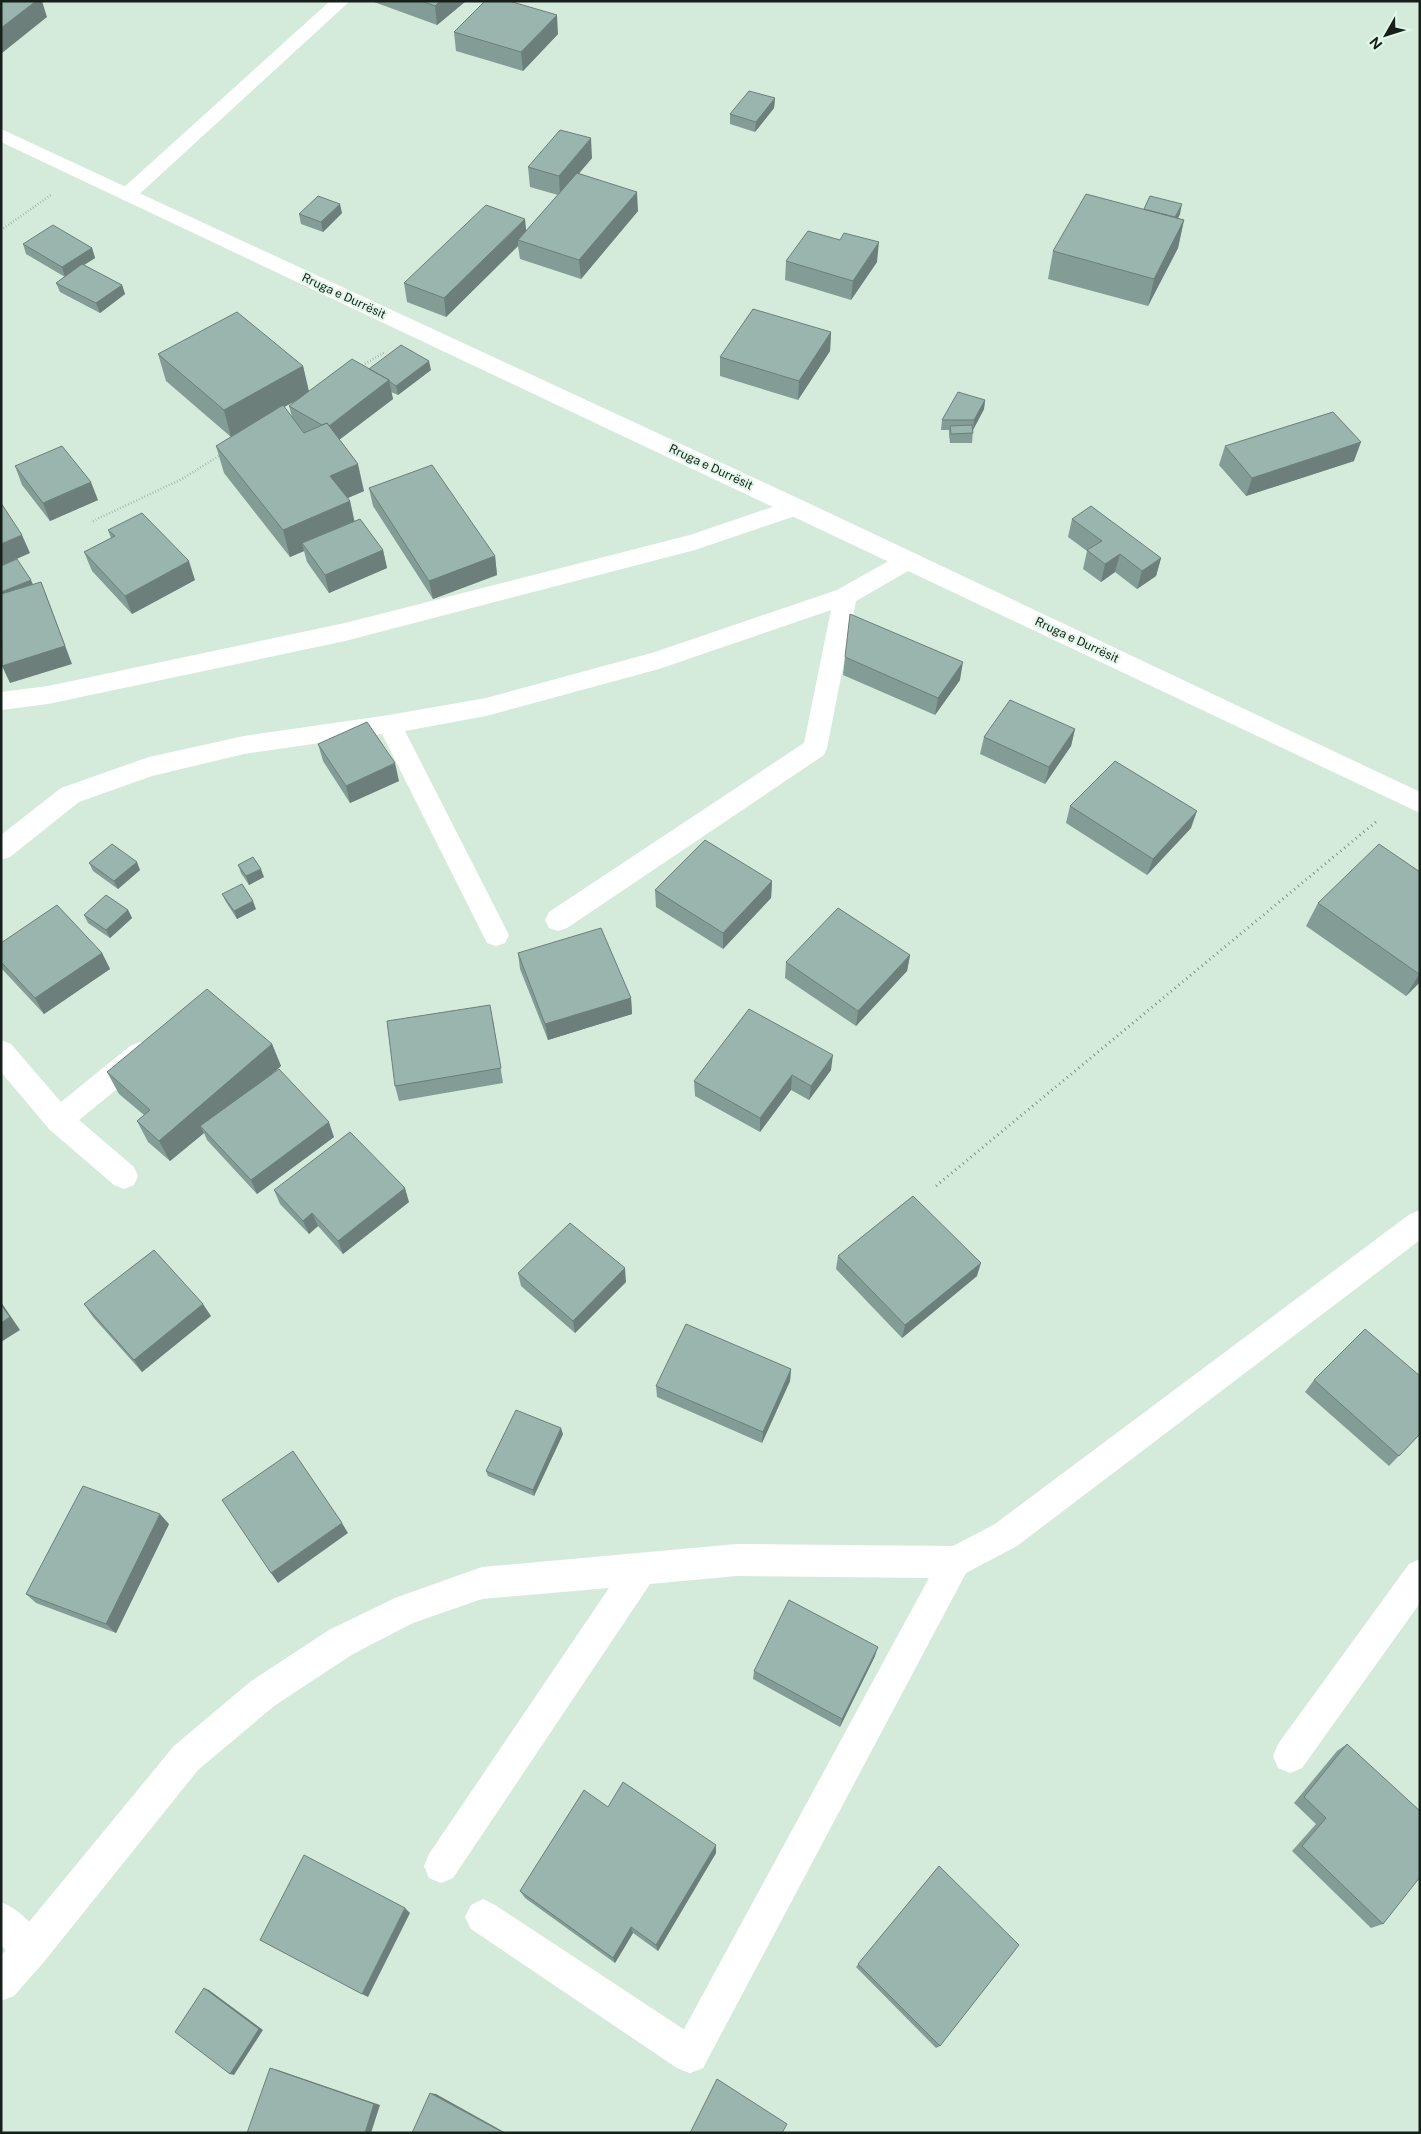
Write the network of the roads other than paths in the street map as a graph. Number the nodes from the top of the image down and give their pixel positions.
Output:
1 (341, 1) edge
2 (1, 135) edge
3 (128, 194) junction
4 (796, 507) junction
5 (909, 560) junction
6 (845, 596) junction
7 (1, 701) edge
8 (389, 724) junction
9 (1413, 800) edge
10 (1, 850) edge
11 (558, 920) dead end
12 (496, 935) dead end
13 (157, 1040) edge
14 (1, 1052) edge
15 (59, 1120) junction
16 (124, 1176) dead end
17 (1420, 1223) edge
18 (955, 1562) junction
19 (641, 1569) junction
20 (1420, 1575) edge
21 (1290, 1756) dead end
22 (441, 1866) dead end
23 (483, 1917) dead end
24 (1, 1919) edge
25 (30, 1950) junction
26 (1, 1983) edge

1 - 3 street
2 - 3 street, Rruga e Durrësit
3 - 4 street, Rruga e Durrësit
4 - 5 street, Rruga e Durrësit
4 - 7 street
5 - 6 street
5 - 9 street, Rruga e Durrësit
6 - 8 street
6 - 11 street
8 - 10 street
8 - 12 street
13 - 15 street
14 - 15 street
15 - 16 street
17 - 18 street
18 - 19 street
18 - 23 street
19 - 22 street
19 - 25 street
20 - 21 street
24 - 25 street
25 - 26 street

